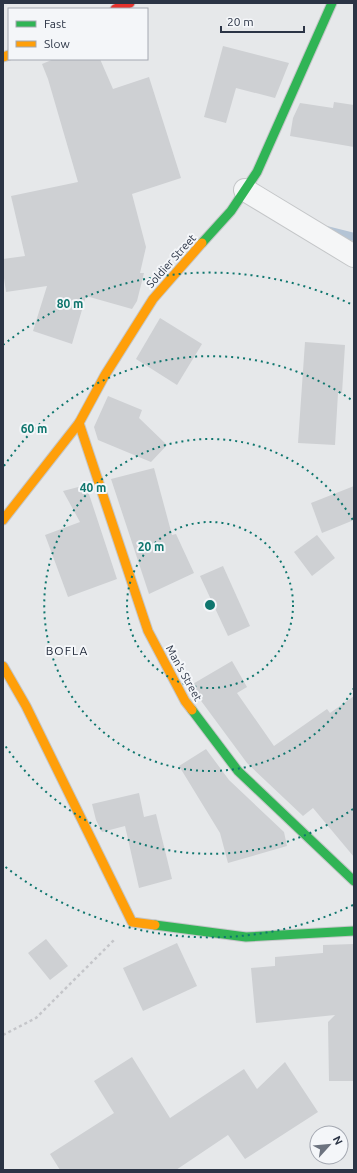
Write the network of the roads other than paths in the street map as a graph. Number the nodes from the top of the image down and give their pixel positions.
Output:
1 (130, 3) edge
2 (332, 3) edge
3 (118, 8) edge
4 (245, 190) junction
5 (354, 256) edge
6 (79, 423) junction
7 (3, 520) edge
8 (3, 666) edge
9 (354, 881) edge
10 (354, 932) edge

1 - 3 street
2 - 4 street, Soldier Street
4 - 5 street
4 - 6 street, Soldier Street
6 - 7 street, Soldier Street
6 - 9 street, Man's Street
8 - 10 street

